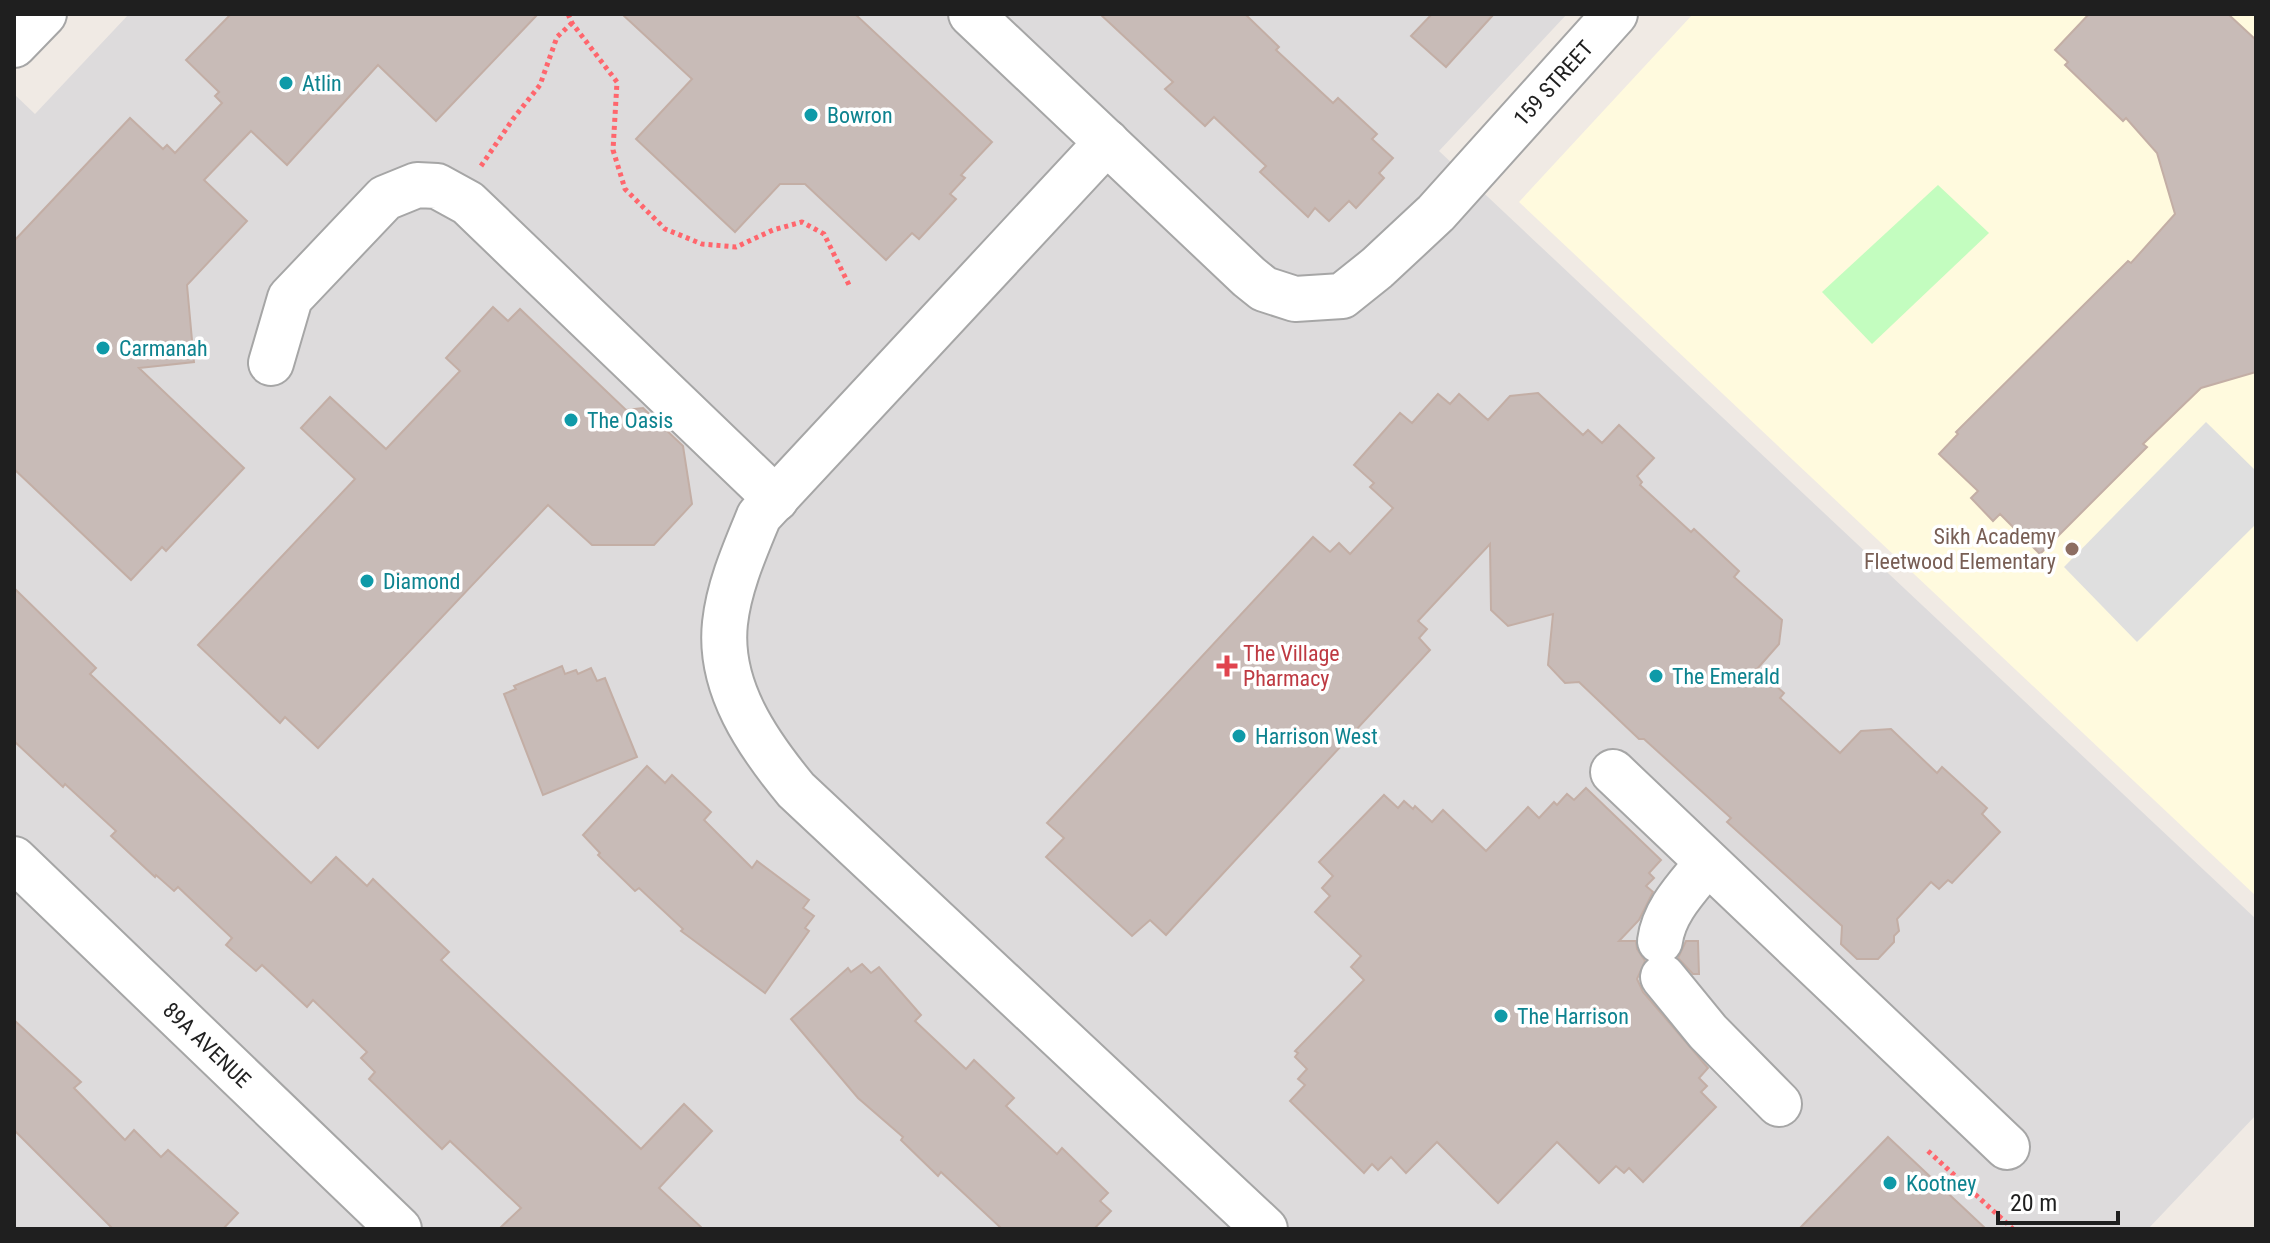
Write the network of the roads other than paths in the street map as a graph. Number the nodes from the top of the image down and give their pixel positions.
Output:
1 (971, 14) edge
2 (1615, 14) edge
3 (1107, 142) junction
4 (271, 363) dead end
5 (776, 499) junction
6 (1613, 772) dead end
7 (14, 859) edge
8 (1707, 863) junction
9 (1779, 1104) dead end
10 (2007, 1147) dead end
11 (399, 1229) edge
12 (1265, 1229) edge

1 - 3 street, 159 STREET
2 - 3 street, 159 STREET
3 - 5 street
4 - 5 street
5 - 12 street
6 - 8 street
7 - 11 street, 89A AVENUE
8 - 9 street
8 - 10 street

